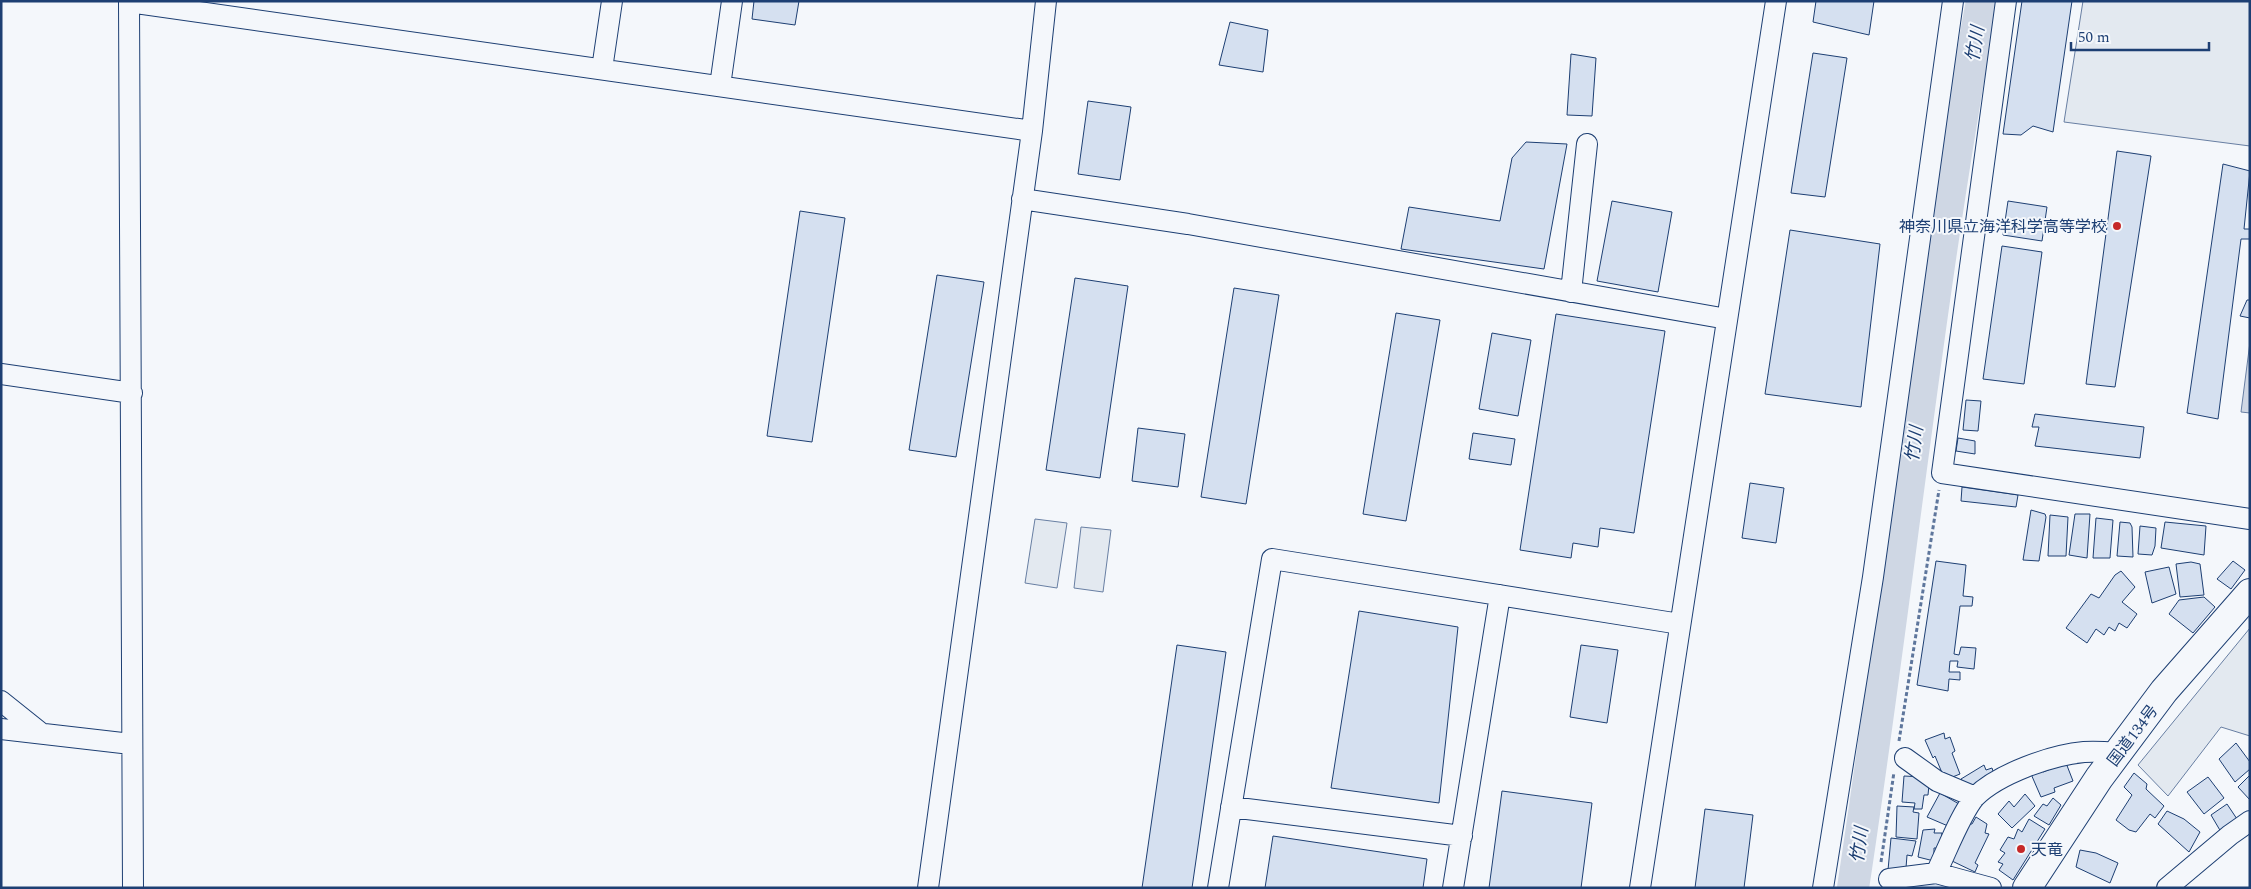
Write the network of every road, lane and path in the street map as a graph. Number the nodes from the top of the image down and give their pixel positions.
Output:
1 (612, 1) edge
2 (732, 1) edge
3 (1046, 1) edge
4 (1776, 1) edge
5 (1952, 1) edge
6 (2006, 1) edge
7 (602, 69) junction
8 (720, 86) junction
9 (1032, 130) junction
10 (1587, 144) dead end
11 (1022, 199) junction
12 (1570, 292) junction
13 (1727, 319) junction
14 (1, 374) edge
15 (132, 393) junction
16 (1942, 473) junction
17 (2250, 519) edge
18 (2250, 592) edge
19 (1500, 595) junction
20 (1680, 624) junction
21 (1, 701) edge
22 (1, 729) edge
23 (40, 733) junction
24 (131, 744) junction
25 (2118, 753) junction
26 (1899, 757) junction
27 (1975, 797) junction
28 (1231, 807) junction
29 (2250, 822) edge
30 (1462, 836) junction
31 (1885, 871) joint
32 (1936, 873) junction
33 (133, 888) edge
34 (928, 888) edge
35 (1218, 888) edge
36 (1453, 888) edge
37 (1640, 888) edge
38 (1823, 888) edge
39 (1991, 888) edge
40 (2027, 888) edge
41 (2166, 888) edge

1 - 7 street
2 - 8 street
3 - 9 street
4 - 13 street
5 - 38 street
6 - 16 street
7 - 8 street
7 - 15 street
8 - 9 street
9 - 11 street
10 - 12 street
11 - 12 street
11 - 34 street
12 - 13 street
13 - 20 street
14 - 15 street
15 - 24 street
16 - 17 street
16 - 26 path
18 - 25 highway, 国道134号
19 - 20 street
19 - 28 street
19 - 30 street
20 - 37 street
21 - 23 street
22 - 23 street
23 - 24 street
24 - 33 street
25 - 27 street
25 - 40 highway, 国道134号
26 - 27 street
26 - 31 path
27 - 32 street
28 - 30 street
28 - 35 street
29 - 41 street
30 - 36 street
31 - 32 street
32 - 39 street

